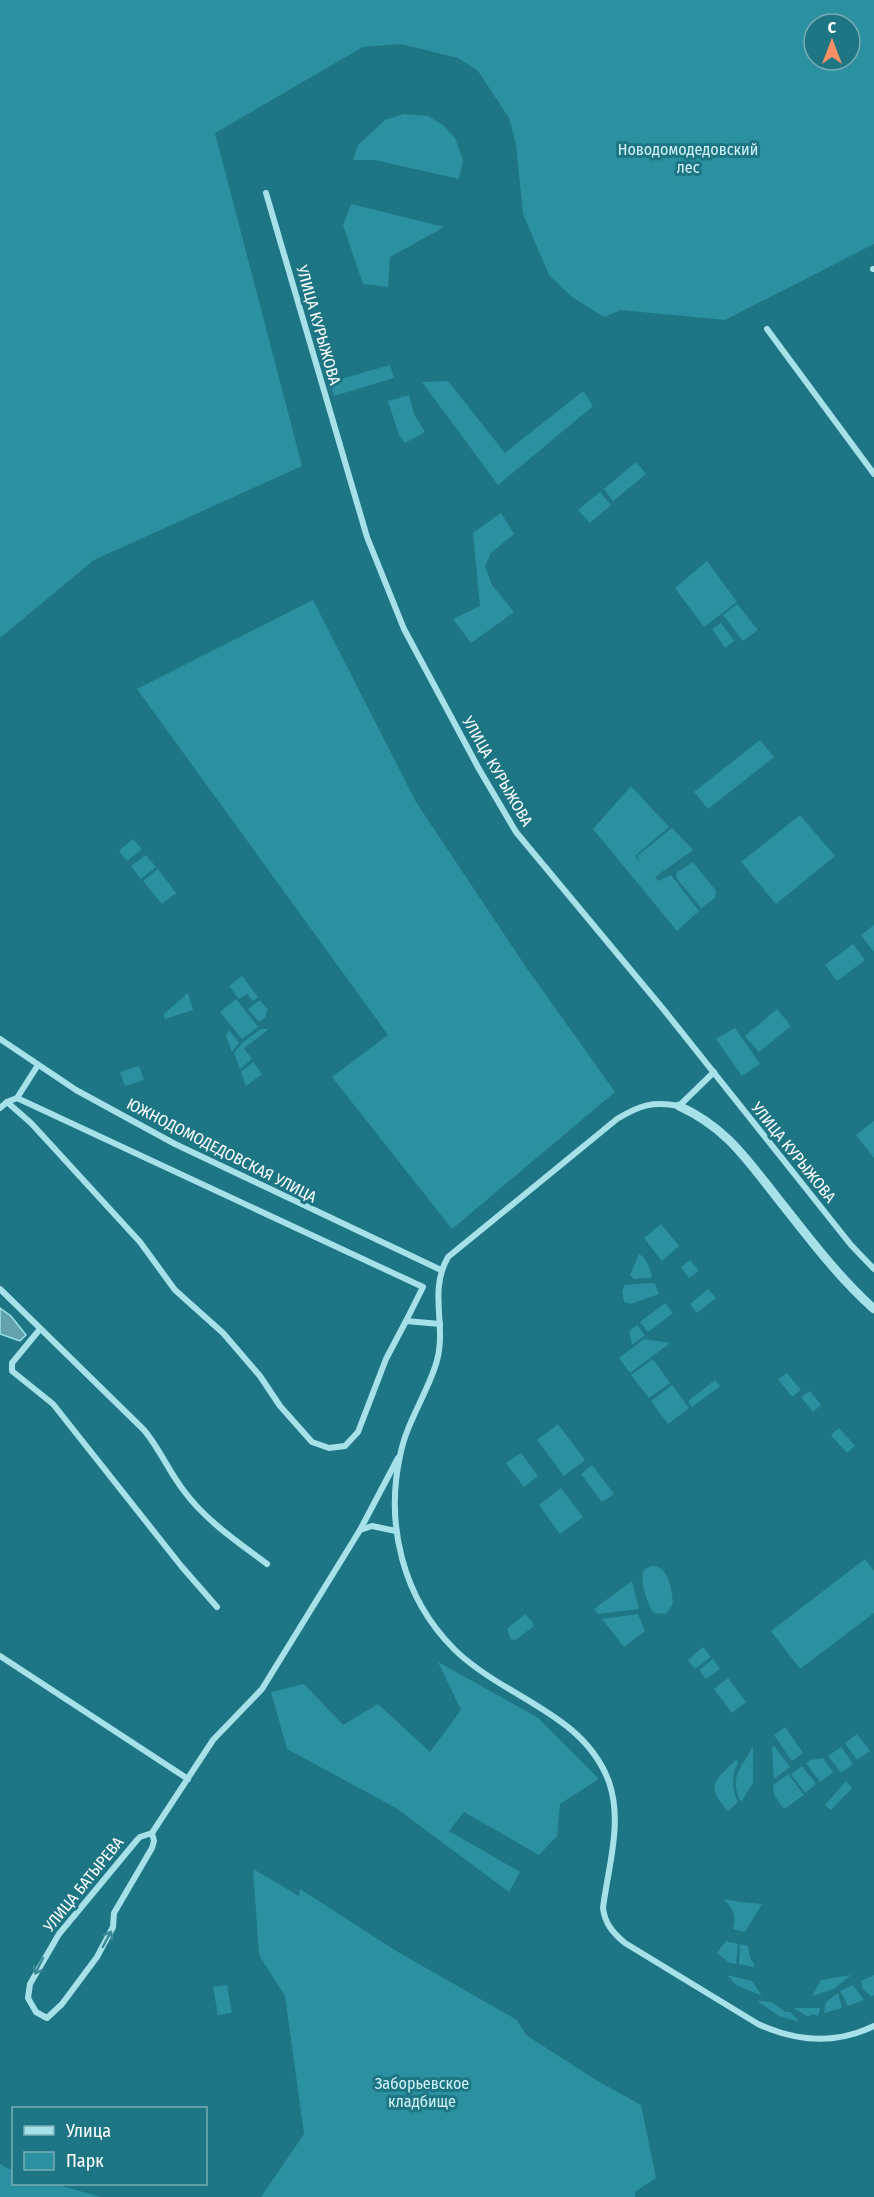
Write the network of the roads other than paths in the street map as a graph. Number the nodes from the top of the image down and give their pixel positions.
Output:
1 (266, 193) dead end
2 (767, 329) dead end
3 (874, 474) edge
4 (0, 1039) edge
5 (38, 1065) junction
6 (714, 1072) junction
7 (17, 1098) junction
8 (7, 1102) junction
9 (679, 1106) junction
10 (0, 1108) edge
11 (874, 1269) edge
12 (441, 1270) junction
13 (0, 1289) edge
14 (874, 1309) edge
15 (406, 1321) junction
16 (440, 1324) junction
17 (40, 1329) junction
18 (400, 1455) junction
19 (360, 1530) junction
20 (396, 1531) junction
21 (267, 1564) dead end
22 (218, 1607) dead end
23 (0, 1656) edge
24 (188, 1779) junction
25 (152, 1833) junction
26 (874, 2026) edge

1 - 6 street, УЛИЦА КУРЫЖОВА
2 - 3 street
4 - 5 street, ЮЖНОДОМОДЕДОВСКАЯ УЛИЦА
5 - 7 street
5 - 12 street, ЮЖНОДОМОДЕДОВСКАЯ УЛИЦА
6 - 9 street
6 - 11 street, УЛИЦА КУРЫЖОВА
7 - 8 street
7 - 15 street
8 - 10 street
8 - 15 street
9 - 12 street
9 - 14 street
12 - 16 street
13 - 17 street
15 - 16 street
16 - 18 street
17 - 21 street
17 - 22 street
18 - 19 street, УЛИЦА БАТЫРЕВА
18 - 20 street
19 - 20 street
19 - 24 street, УЛИЦА БАТЫРЕВА
20 - 26 street
23 - 24 street
24 - 25 street, УЛИЦА БАТЫРЕВА
25 -> 25 street, УЛИЦА БАТЫРЕВА

